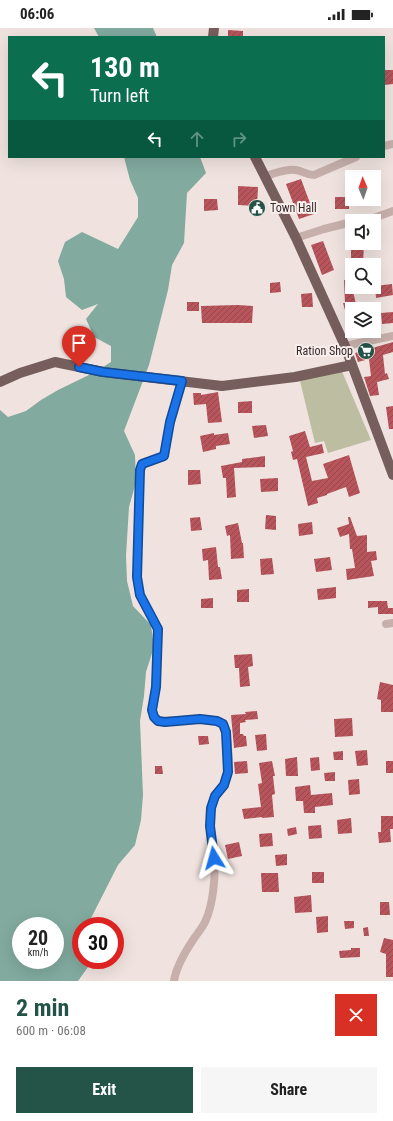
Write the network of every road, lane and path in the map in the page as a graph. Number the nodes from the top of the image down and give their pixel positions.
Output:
1 (255, 158) edge
2 (354, 158) edge
3 (264, 176) junction
4 (393, 211) edge
5 (381, 215) edge
6 (345, 224) edge
7 (296, 238) junction
8 (393, 336) edge
9 (344, 346) junction
10 (352, 366) junction
11 (182, 381) junction
12 (0, 382) edge
13 (393, 475) edge
14 (174, 981) edge

1 - 3 main road
2 - 3 street
3 - 7 main road
4 - 5 street
6 - 7 street
7 - 9 main road
8 - 9 street
9 - 10 main road
10 - 11 main road
10 - 13 main road
11 - 12 main road
11 - 14 street

